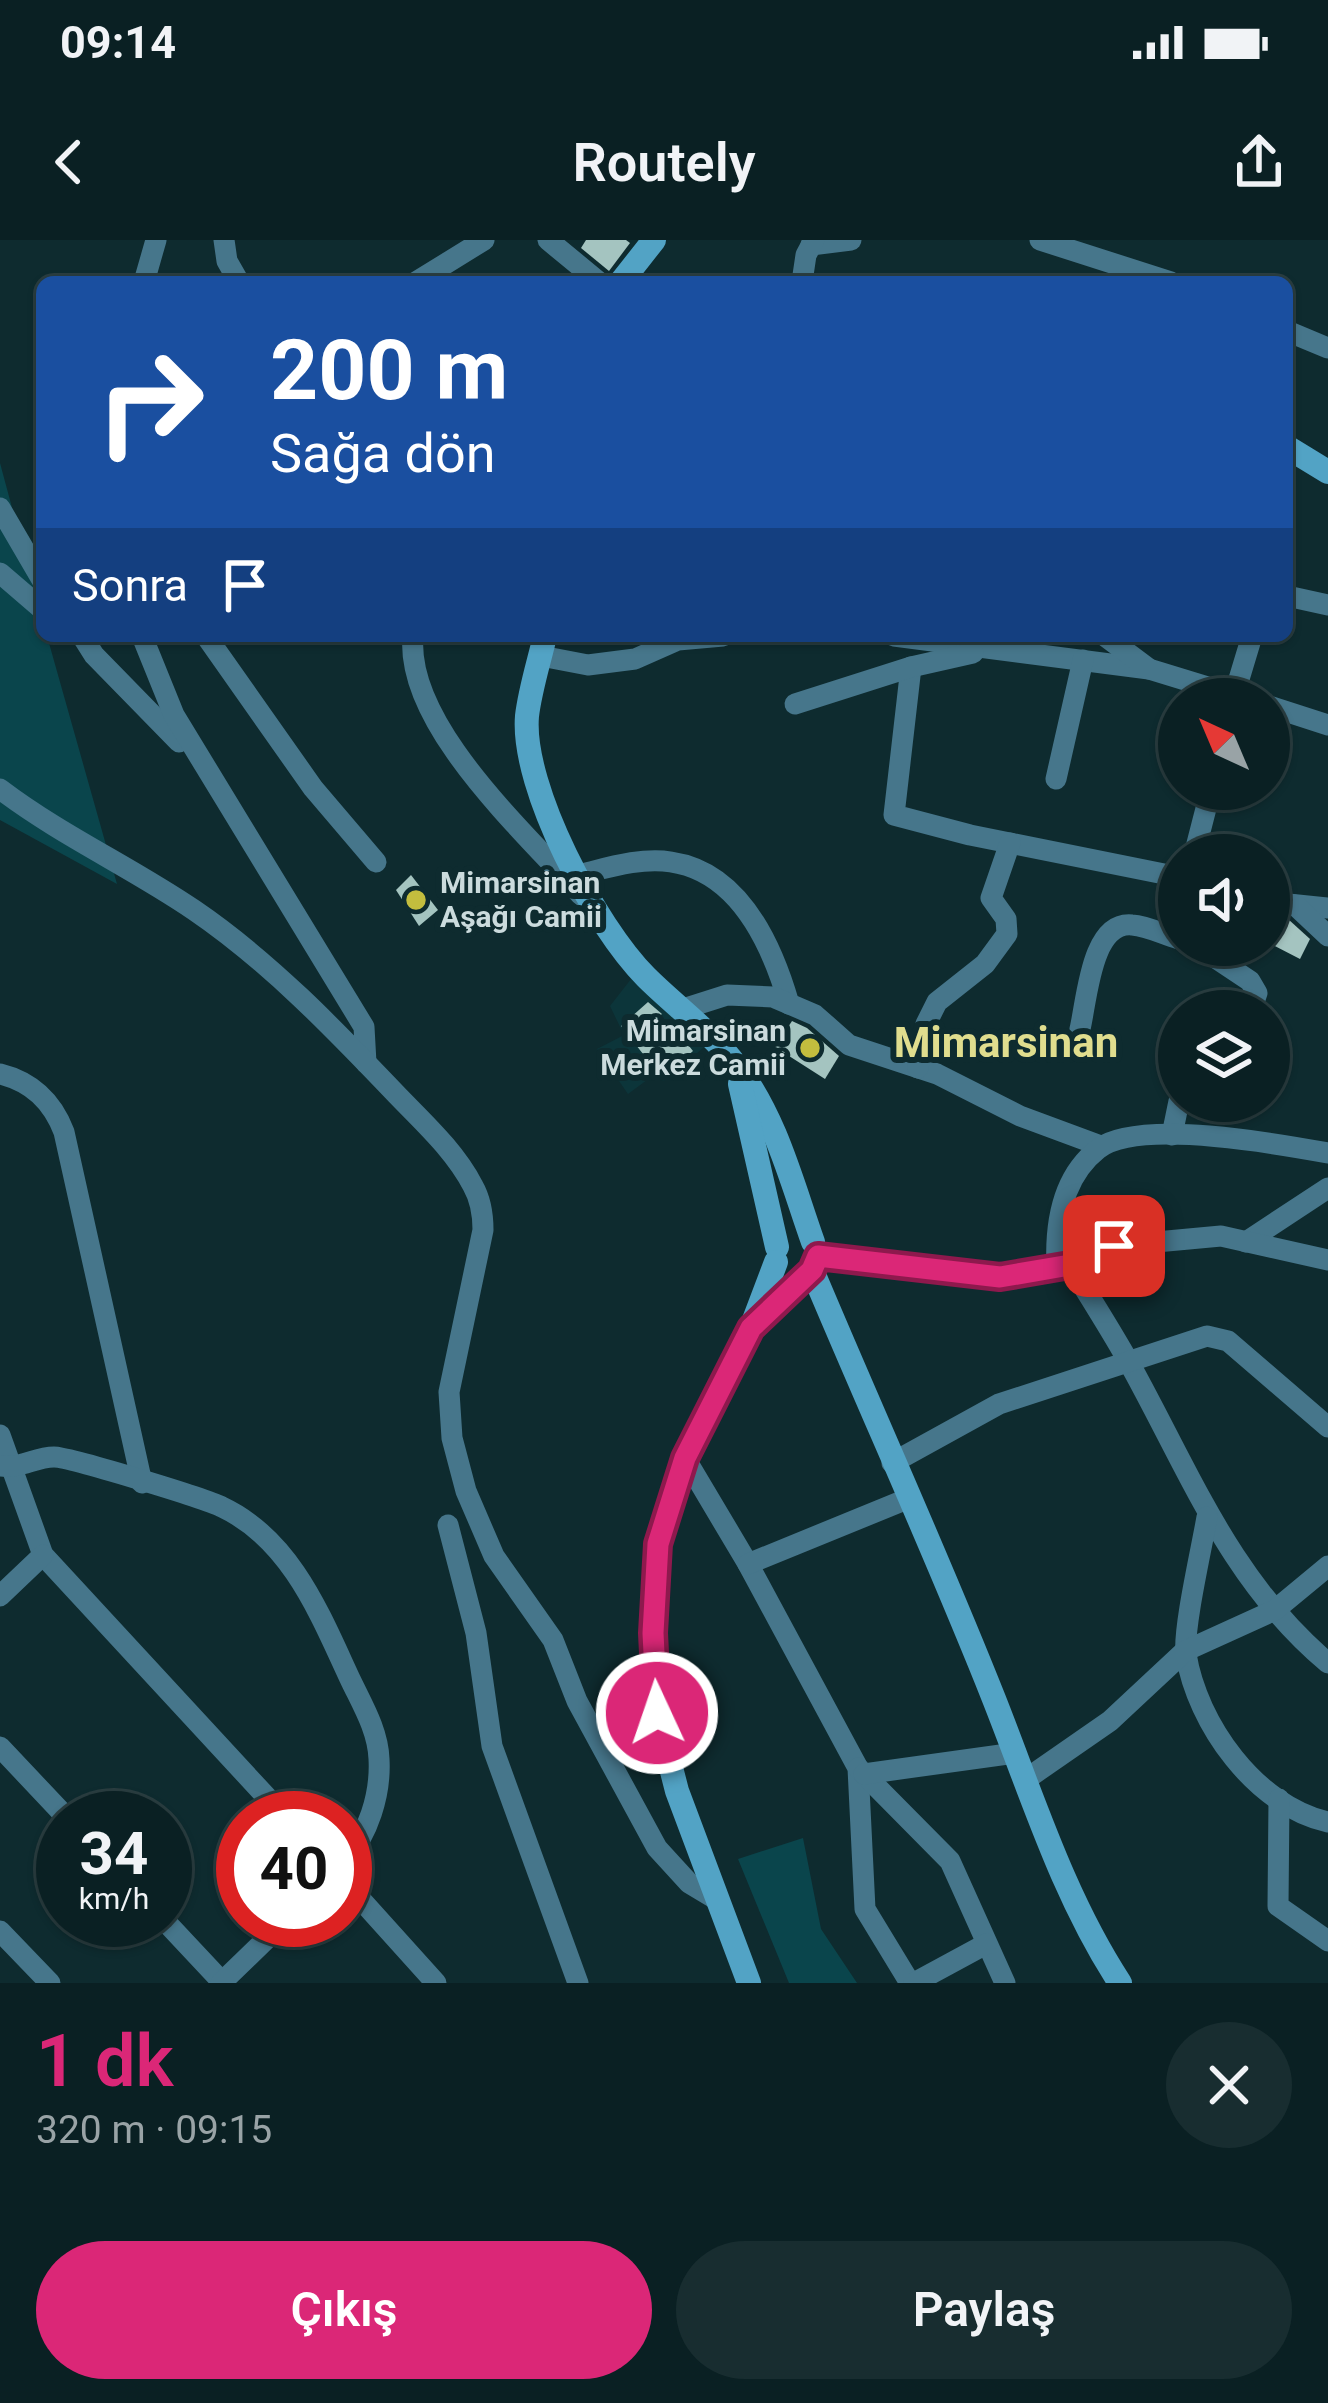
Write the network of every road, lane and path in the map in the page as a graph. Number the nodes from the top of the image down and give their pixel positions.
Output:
1 (156, 240) edge
2 (224, 240) edge
3 (484, 240) edge
4 (548, 240) edge
5 (654, 240) edge
6 (851, 240) edge
7 (1040, 240) edge
8 (813, 242) edge
9 (146, 276) edge
10 (236, 276) edge
11 (426, 276) edge
12 (591, 276) edge
13 (626, 276) edge
14 (804, 276) edge
15 (1152, 276) edge
16 (1293, 333) edge
17 (1328, 347) edge
18 (1293, 451) edge
19 (1328, 472) edge
20 (0, 508) edge
21 (36, 570) edge
22 (0, 573) edge
23 (1293, 597) edge
24 (36, 605) edge
25 (1328, 605) edge
26 (83, 642) edge
27 (144, 642) edge
28 (210, 642) edge
29 (413, 642) edge
30 (673, 642) edge
31 (939, 642) edge
32 (1114, 642) edge
33 (1251, 642) edge
34 (543, 646) edge
35 (992, 649) junction
36 (1083, 660) junction
37 (911, 667) junction
38 (1149, 669) junction
39 (1177, 678) edge
40 (1243, 678) edge
41 (795, 704) dead end
42 (1290, 713) edge
43 (1328, 725) edge
44 (205, 768) junction
45 (1056, 779) dead end
46 (0, 789) edge
47 (1010, 843) junction
48 (376, 862) dead end
49 (1158, 873) edge
50 (578, 874) junction
51 (1290, 904) edge
52 (1295, 904) junction
53 (1328, 908) edge
54 (598, 915) junction
55 (1158, 933) edge
56 (1328, 936) edge
57 (1228, 966) edge
58 (1255, 990) edge
59 (789, 1004) junction
60 (683, 1009) junction
61 (1081, 1029) dead end
62 (367, 1063) junction
63 (736, 1064) junction
64 (918, 1068) junction
65 (0, 1073) edge
66 (1175, 1122) edge
67 (1172, 1135) junction
68 (1101, 1146) junction
69 (1328, 1153) edge
70 (1328, 1188) edge
71 (1246, 1242) junction
72 (776, 1254) junction
73 (1328, 1260) edge
74 (812, 1261) junction
75 (1064, 1266) junction
76 (751, 1328) junction
77 (1127, 1360) junction
78 (1328, 1426) edge
79 (0, 1435) edge
80 (685, 1458) junction
81 (892, 1463) junction
82 (6, 1467) edge
83 (142, 1483) junction
84 (907, 1499) junction
85 (1207, 1517) junction
86 (448, 1525) dead end
87 (43, 1555) junction
88 (748, 1564) junction
89 (1328, 1566) edge
90 (0, 1596) edge
91 (1274, 1610) junction
92 (1185, 1651) junction
93 (1328, 1664) edge
94 (0, 1747) edge
95 (1015, 1754) junction
96 (861, 1771) junction
97 (1024, 1780) junction
98 (42, 1791) edge
99 (261, 1791) edge
100 (1279, 1799) junction
101 (372, 1808) edge
102 (1328, 1822) edge
103 (718, 1901) junction
104 (372, 1912) edge
105 (0, 1931) edge
106 (1328, 1941) edge
107 (986, 1944) junction
108 (189, 1947) edge
109 (259, 1947) edge
110 (50, 1983) edge
111 (222, 1983) edge
112 (436, 1983) edge
113 (578, 1983) edge
114 (749, 1983) edge
115 (767, 1983) edge
116 (912, 1983) edge
117 (1005, 1983) edge
118 (1120, 1983) edge

1 - 9 street
2 - 10 street
3 - 11 street
4 - 12 street
5 - 13 street
6 - 8 street
7 - 15 street
8 - 14 street
16 - 17 street
18 - 19 street
20 - 21 street
22 - 24 street
23 - 25 street
26 - 44 street
27 - 44 street
28 - 48 street
29 - 54 street
30 - 34 street
31 - 35 street
32 - 38 street
33 - 40 street
34 - 50 street
35 - 36 street
35 - 37 street
36 - 38 street
36 - 45 street
37 - 41 street
37 - 47 street
38 - 39 street
42 - 43 street
44 - 62 street
46 - 62 street
47 - 49 street
47 - 64 street
50 - 54 street
50 - 59 street
51 - 52 street
52 - 53 street
52 - 56 street
54 - 60 street
55 - 61 street
57 - 58 street
59 - 60 street
59 - 64 street
60 - 63 street
62 - 103 street
63 - 72 street
63 - 74 street
64 - 68 street
65 - 83 street
66 - 67 street
67 - 68 street
67 - 69 street
68 - 75 street
70 - 71 street
71 - 73 street
71 - 75 street
72 - 74 street
72 - 74 street
72 - 76 street
74 - 75 street
74 - 76 street
74 - 81 street
75 - 77 street
76 - 80 street
77 - 78 street
77 - 81 street
77 - 85 street
79 - 82 street
80 - 88 street
80 - 103 street
81 - 84 street
82 - 83 street
82 - 87 street
83 - 101 street
84 - 88 street
84 - 95 street
85 - 91 street
85 - 92 street
86 - 113 street
87 - 90 street
87 - 99 street
88 - 96 street
89 - 91 street
91 - 92 street
91 - 93 street
92 - 97 street
92 - 100 street
94 - 98 street
95 - 96 street
95 - 97 street
96 - 107 street
96 - 116 street
97 - 118 street
100 - 102 street
100 - 106 street
103 - 114 street
103 - 115 street
104 - 112 street
105 - 110 street
107 - 116 street
107 - 117 street
108 - 111 street
109 - 111 street

